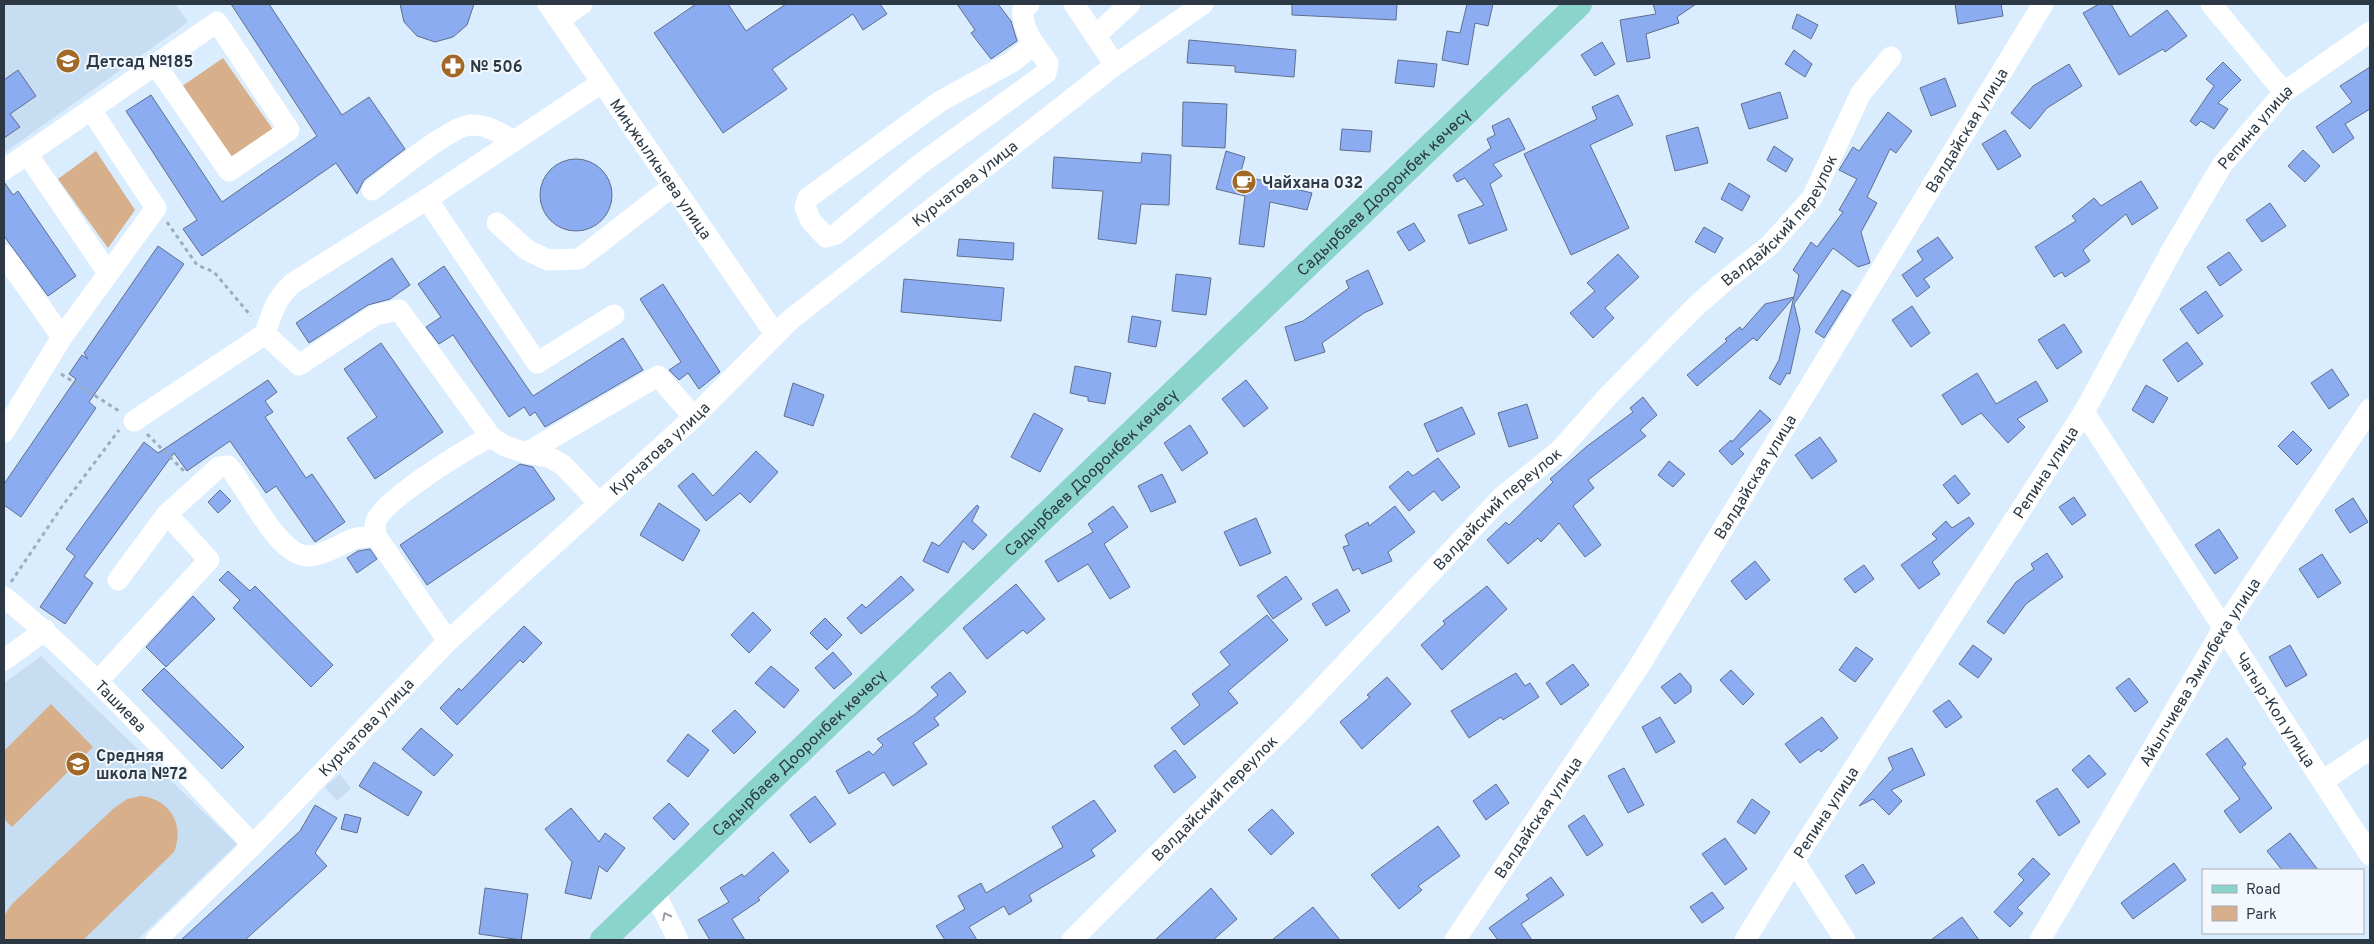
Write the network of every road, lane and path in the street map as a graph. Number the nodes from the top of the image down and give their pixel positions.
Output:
1 (214, 4) edge
2 (582, 4) edge
3 (1029, 4) edge
4 (1074, 4) edge
5 (1130, 4) edge
6 (1203, 4) edge
7 (1579, 4) edge
8 (2043, 4) edge
9 (2211, 4) edge
10 (554, 12) edge
11 (207, 29) junction
12 (2370, 32) edge
13 (1095, 36) junction
14 (1031, 41) junction
15 (1891, 57) dead end
16 (156, 65) junction
17 (1115, 65) junction
18 (601, 83) junction
19 (2284, 92) junction
20 (91, 110) junction
21 (514, 141) junction
22 (28, 155) junction
23 (4, 170) edge
24 (673, 186) junction
25 (372, 190) dead end
26 (427, 200) junction
27 (156, 208) junction
28 (497, 222) dead end
29 (4, 256) edge
30 (108, 273) junction
31 (614, 315) dead end
32 (266, 334) junction
33 (775, 334) junction
34 (62, 337) junction
35 (2370, 409) edge
36 (2084, 412) junction
37 (694, 417) junction
38 (134, 421) joint
39 (4, 432) edge
40 (491, 436) junction
41 (526, 453) junction
42 (599, 503) junction
43 (167, 514) junction
44 (376, 536) junction
45 (118, 580) dead end
46 (6, 591) edge
47 (2224, 628) junction
48 (45, 630) junction
49 (448, 641) junction
50 (4, 660) edge
51 (98, 681) junction
52 (2370, 749) edge
53 (2323, 781) junction
54 (253, 845) junction
55 (2370, 855) edge
56 (1794, 861) junction
57 (654, 892) junction
58 (156, 940) edge
59 (603, 940) edge
60 (678, 940) edge
61 (1072, 940) edge
62 (1454, 940) edge
63 (1745, 940) edge
64 (1845, 940) edge
65 (2040, 940) edge

1 - 11 street
2 - 10 street
3 - 14 street
4 - 13 street
5 - 13 street
6 - 17 street, Курчатова улица
7 - 57 main road, Садырбаев Дооронбек көчөсү
8 - 62 street, Валдайская улица
9 - 19 street
10 - 18 street, Миңжылкыева улица
11 - 16 street
11 - 16 street
12 - 19 street, Репина улица
13 - 17 street
14 - 14 street
15 - 61 street, Валдайский переулок
16 - 20 street
17 - 33 street, Курчатова улица
18 - 21 street
18 - 24 street, Миңжылкыева улица
19 - 36 street, Репина улица
20 - 22 street
20 - 27 street
21 - 25 street
21 - 26 street
22 - 23 street
22 - 30 street
24 - 28 street
24 - 33 street, Миңжылкыева улица
26 - 31 street
26 - 32 street
27 - 30 street
27 - 32 path
29 - 34 street
30 - 34 street
32 - 38 street
32 - 40 street
33 - 37 street, Курчатова улица
34 - 39 street
35 - 47 street, Айылчиева Эмилбека улица
36 - 47 street, Чатыр-Кол улица
36 - 56 street, Репина улица
37 - 41 street
37 - 42 street, Курчатова улица
38 - 46 path
40 - 41 street
40 - 44 street
41 - 42 street
42 - 49 street, Курчатова улица
43 - 44 street
43 - 45 street
43 - 51 street
44 - 49 street
46 - 48 street, Ташиева
47 - 53 street, Чатыр-Кол улица
47 - 65 street, Айылчиева Эмилбека улица
48 - 50 street
48 - 51 street, Ташиева
49 - 54 street, Курчатова улица
51 - 54 street, Ташиева
52 - 53 street
53 - 55 street, Чатыр-Кол улица
54 - 58 street, Курчатова улица
56 - 63 street, Репина улица
56 - 64 street
57 - 59 main road, Садырбаев Дооронбек көчөсү
60 -> 57 street

